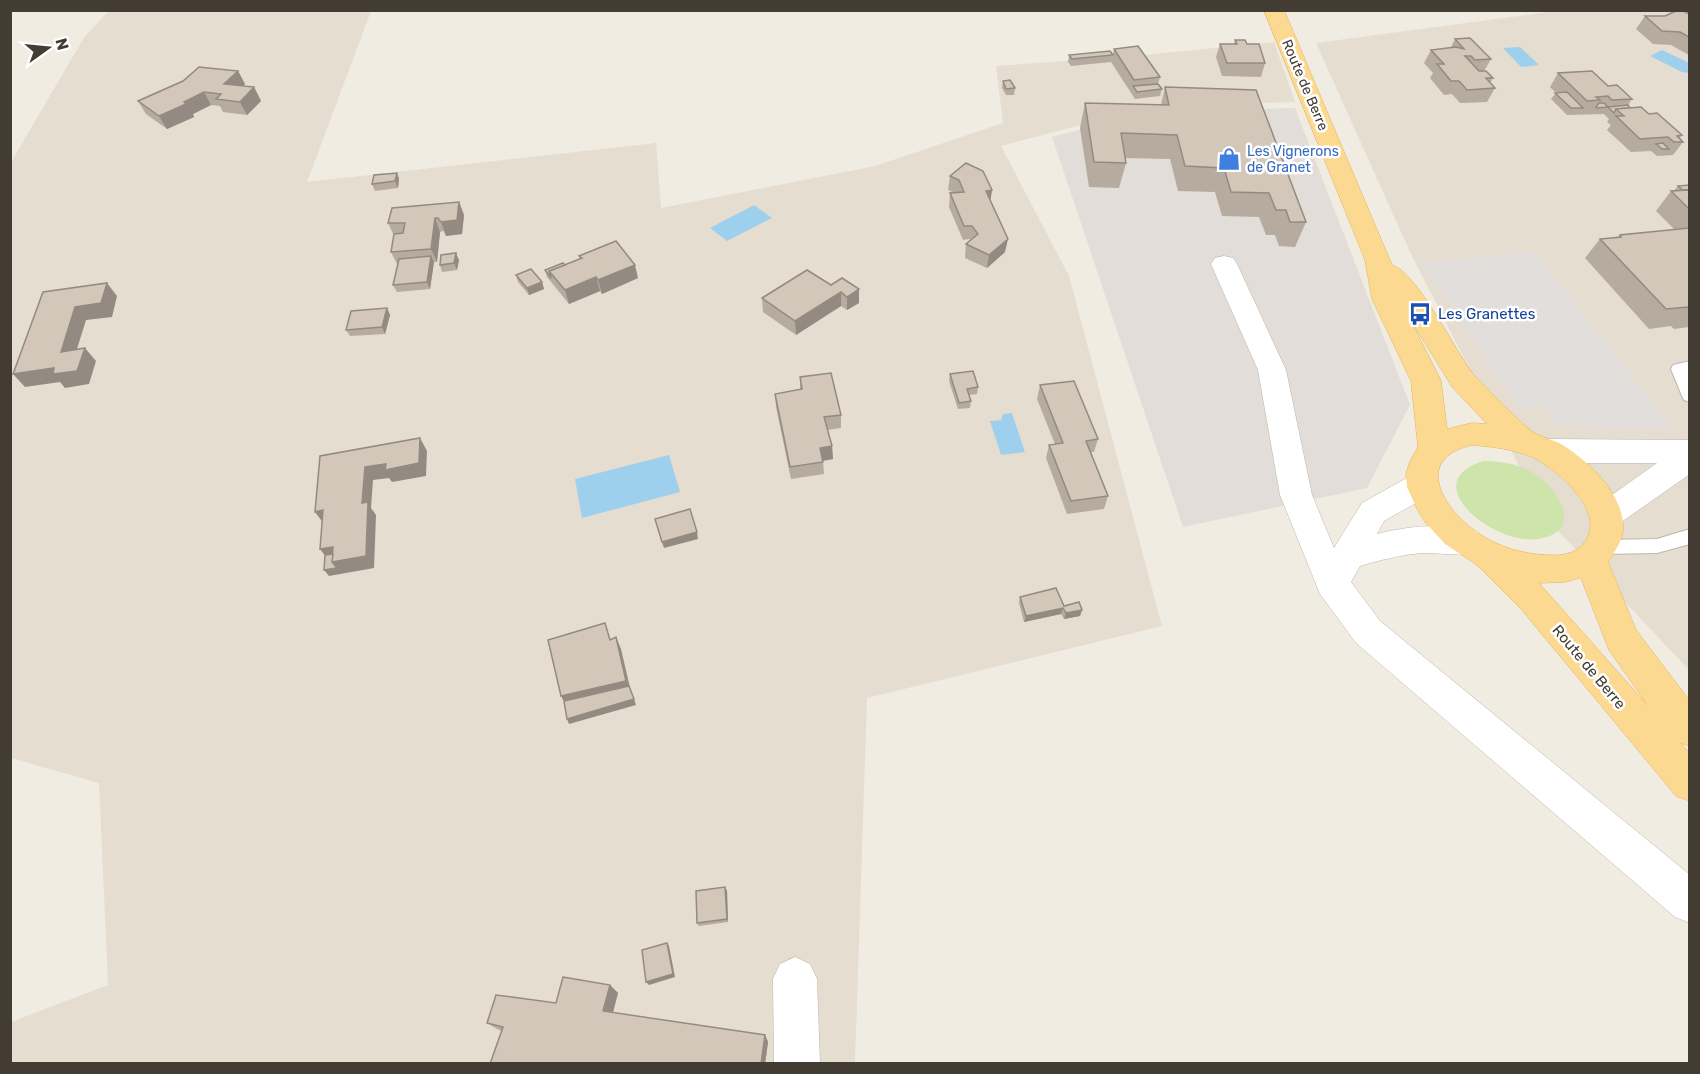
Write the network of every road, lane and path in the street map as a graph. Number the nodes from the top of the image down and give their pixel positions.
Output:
1 (1274, 10) edge
2 (1378, 260) junction
3 (1224, 264) dead end
4 (1689, 366) edge
5 (1689, 396) edge
6 (1535, 446) junction
7 (1434, 449) junction
8 (1689, 452) edge
9 (1689, 458) edge
10 (1423, 484) junction
11 (1606, 516) junction
12 (1689, 536) edge
13 (1476, 548) junction
14 (1596, 553) junction
15 (1340, 570) junction
16 (1689, 729) edge
17 (1689, 783) edge
18 (1689, 903) edge
19 (795, 979) dead end
20 (797, 1064) edge

1 - 2 main road, Route de Berre
2 - 6 main road, Route de Berre
2 - 7 main road, Route de Berre
3 - 15 street
4 - 5 lane
6 - 7 main road
6 - 8 street
6 - 11 main road
7 - 10 main road
9 - 11 street
10 - 13 main road
10 - 15 street
11 - 14 main road
12 - 14 lane
13 - 14 main road
13 - 15 street
13 - 17 main road, Route de Berre
14 - 16 main road
15 - 18 street
19 - 20 street

